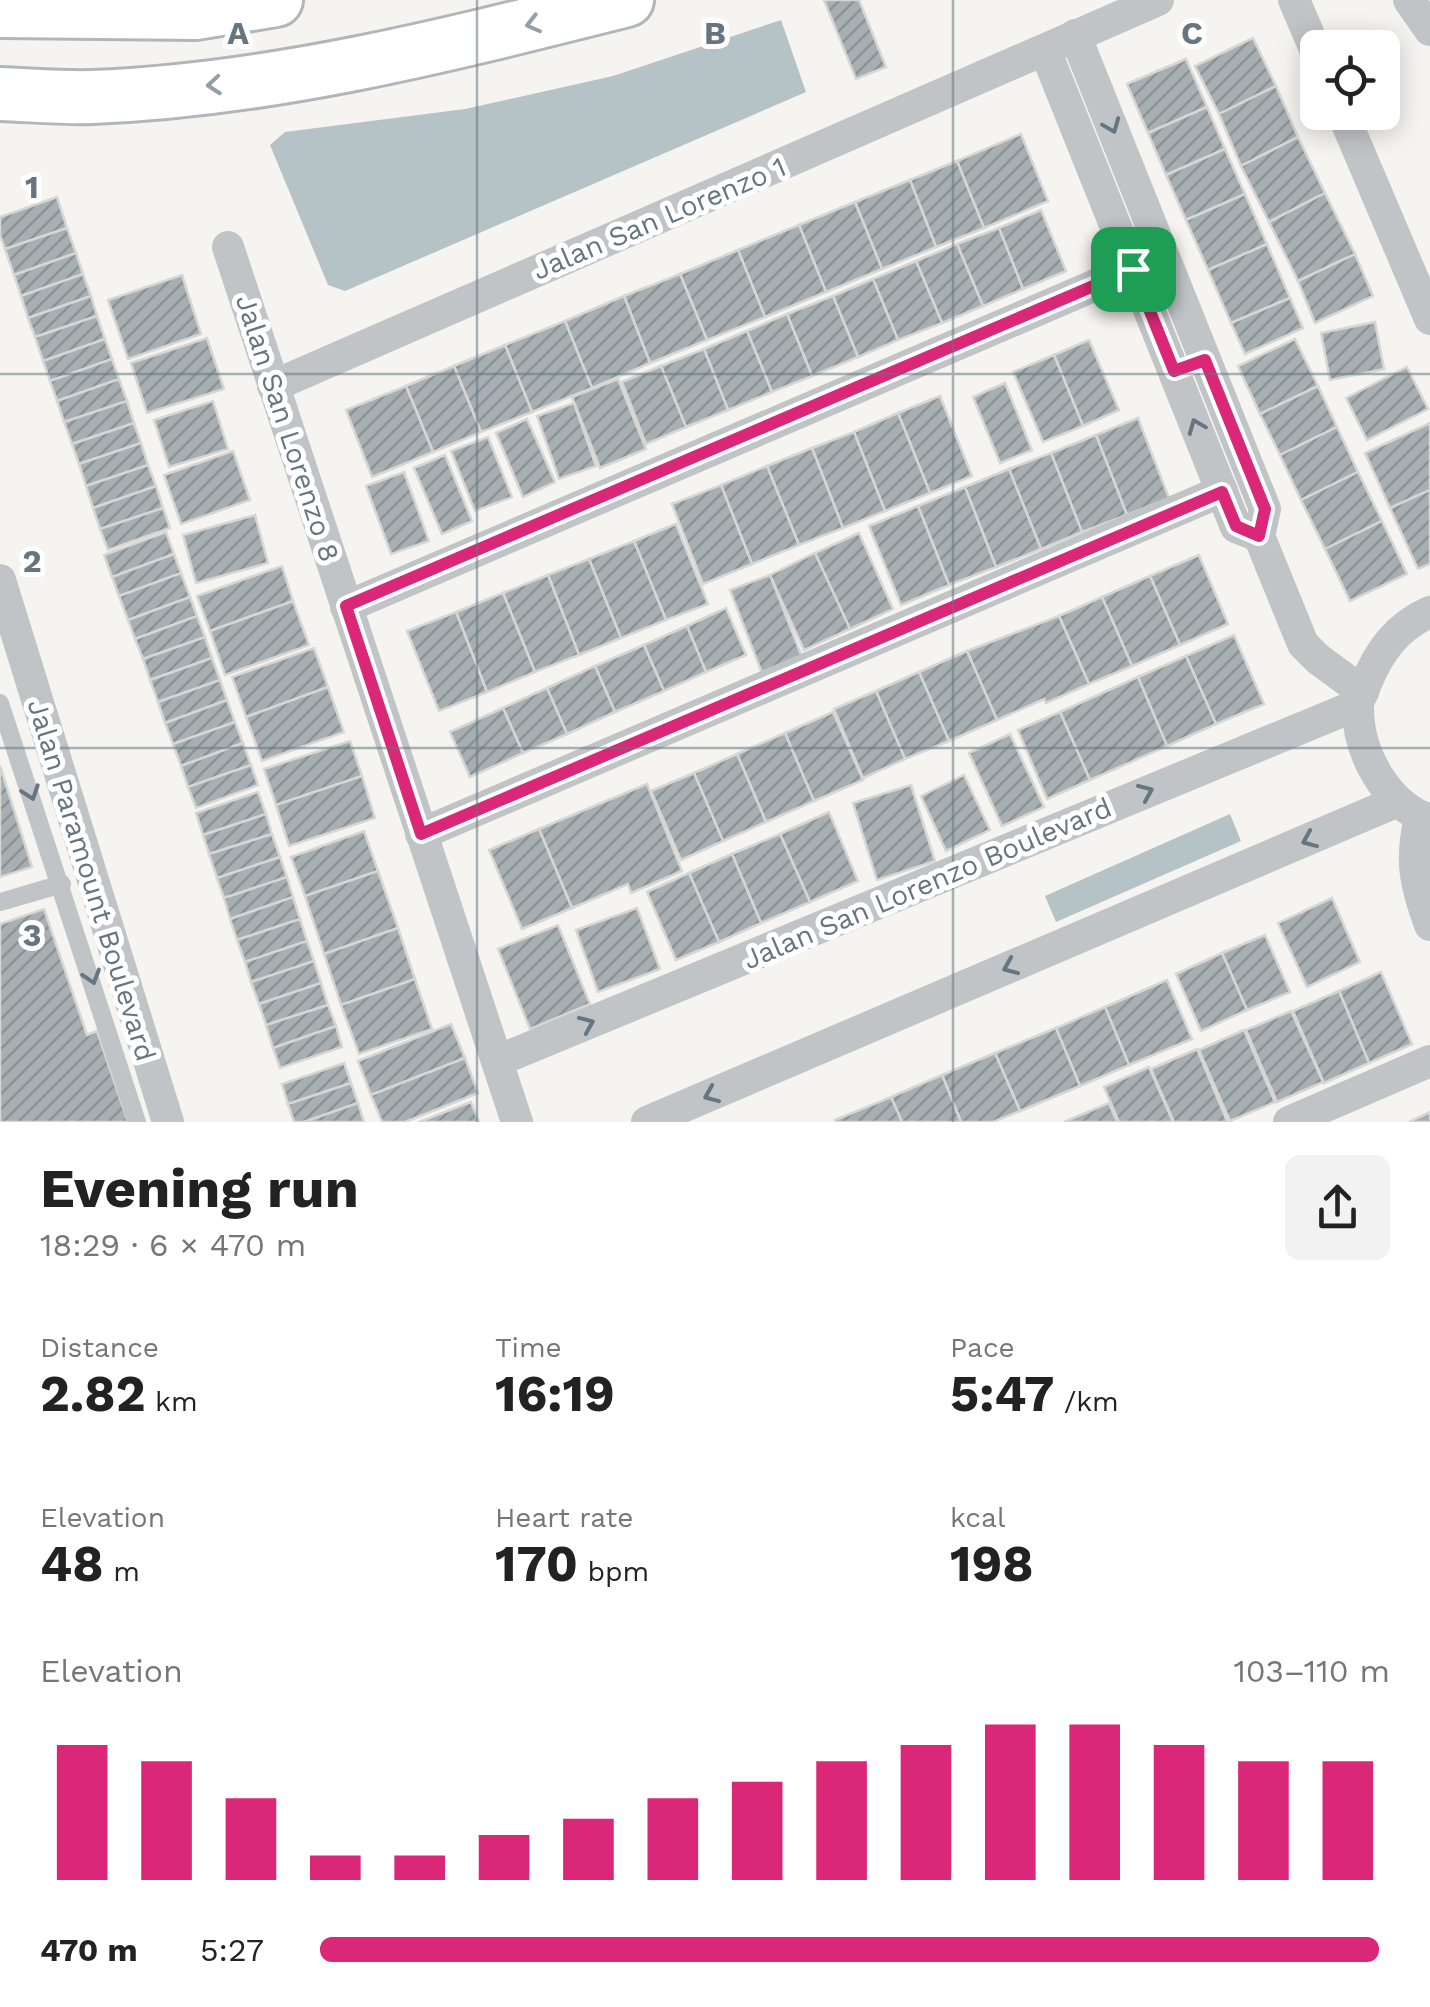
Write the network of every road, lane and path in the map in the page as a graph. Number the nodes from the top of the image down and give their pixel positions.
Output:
1 (276, 0) edge
2 (627, 0) edge
3 (1158, 0) edge
4 (1294, 0) edge
5 (1409, 0) edge
6 (0, 10) edge
7 (1307, 30) edge
8 (1430, 30) edge
9 (1076, 36) junction
10 (1045, 50) junction
11 (0, 94) edge
12 (1350, 130) edge
13 (228, 248) dead end
14 (1133, 269) junction
15 (1430, 319) edge
16 (1205, 360) junction
17 (1174, 371) junction
18 (274, 386) junction
19 (1222, 492) junction
20 (1259, 536) junction
21 (0, 580) edge
22 (346, 606) junction
23 (1430, 612) edge
24 (1364, 687) junction
25 (0, 702) edge
26 (1418, 824) edge
27 (421, 834) junction
28 (62, 884) junction
29 (0, 902) edge
30 (1430, 926) edge
31 (497, 1061) junction
32 (1430, 1061) edge
33 (137, 1122) edge
34 (168, 1122) edge
35 (517, 1122) edge
36 (647, 1122) edge
37 (1288, 1122) edge

1 - 6 main road
2 -> 11 main road
3 - 9 street, Jalan San Lorenzo 1
4 - 7 street
5 - 8 street
9 - 10 street, Jalan San Lorenzo 1
9 -> 16 street
10 - 14 street
10 - 18 street, Jalan San Lorenzo 1
12 - 15 street
13 - 18 street, Jalan San Lorenzo 8
14 - 17 street
14 - 22 street
16 - 17 street
16 - 20 street
19 -> 17 street
18 - 22 street, Jalan San Lorenzo 8
19 - 20 street
19 - 27 street
20 - 24 street
21 - 34 street, Jalan Paramount Boulevard
22 - 27 street, Jalan San Lorenzo 8
23 - 24 street
24 - 26 street
31 -> 24 street, Jalan San Lorenzo Boulevard
25 -> 28 lane
26 - 30 street
26 -> 36 street
27 - 31 street, Jalan San Lorenzo 8
28 - 29 lane
28 -> 33 lane
31 - 35 street, Jalan San Lorenzo 8
32 - 37 street

